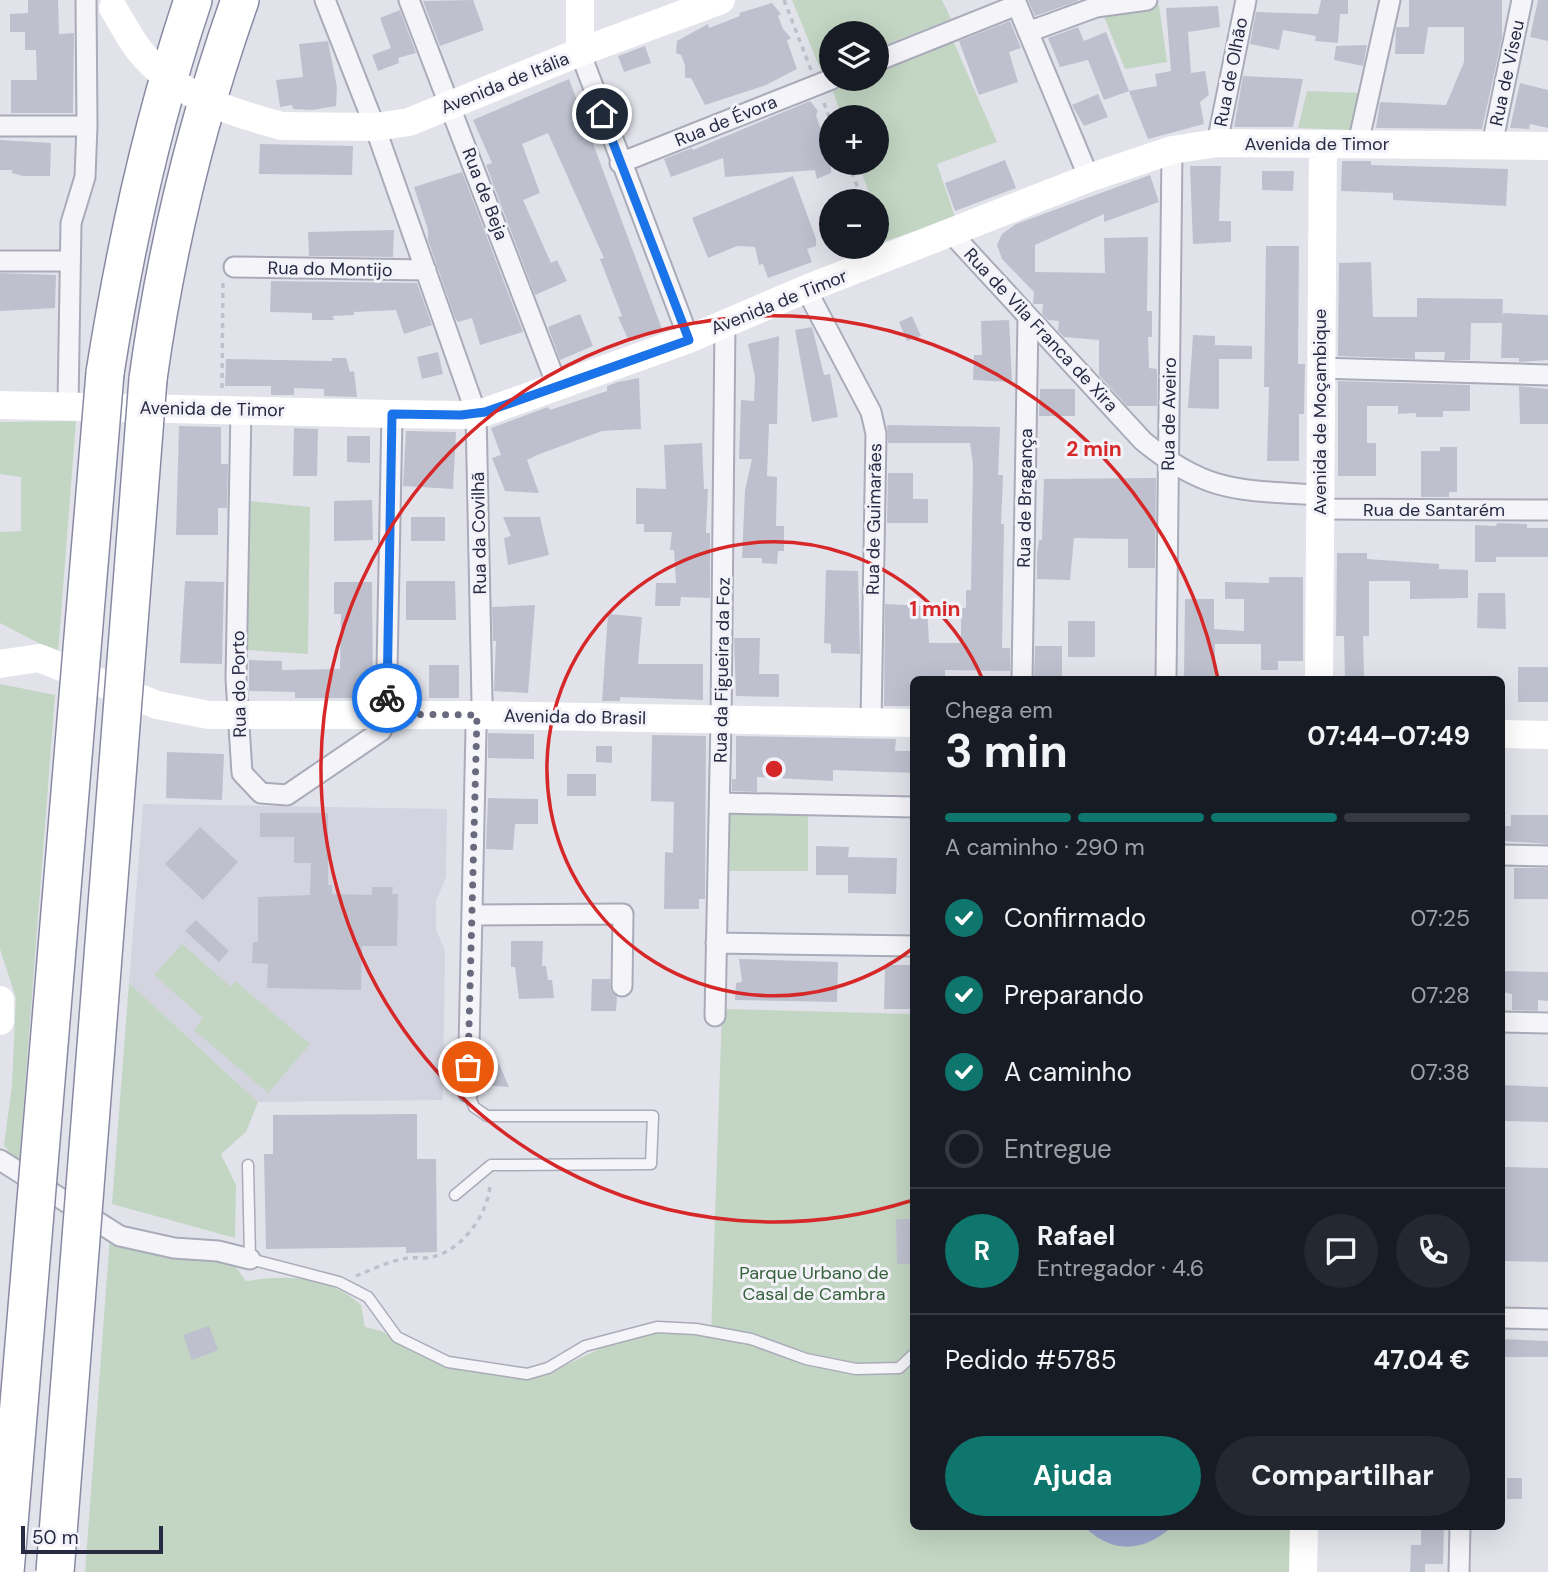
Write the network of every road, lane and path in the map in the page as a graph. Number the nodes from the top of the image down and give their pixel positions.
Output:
1 (86, 0) edge
2 (193, 0) edge
3 (240, 0) edge
4 (325, 0) edge
5 (410, 0) edge
6 (580, 0) edge
7 (784, 0) edge
8 (1146, 0) edge
9 (1246, 0) edge
10 (1390, 0) edge
11 (1522, 0) edge
12 (717, 1) edge
13 (1016, 2) edge
14 (111, 4) edge
15 (1028, 33) junction
16 (580, 52) junction
17 (889, 56) edge
18 (819, 72) edge
19 (819, 84) edge
20 (451, 105) junction
21 (0, 126) edge
22 (87, 126) junction
23 (375, 127) junction
24 (1217, 143) junction
25 (1358, 144) junction
26 (1323, 145) junction
27 (1492, 145) junction
28 (1548, 146) edge
29 (1172, 149) junction
30 (620, 163) junction
31 (1089, 178) junction
32 (952, 234) junction
33 (0, 261) edge
34 (68, 261) junction
35 (234, 267) joint
36 (426, 270) junction
37 (806, 289) junction
38 (1028, 317) junction
39 (725, 323) junction
40 (689, 340) junction
41 (1321, 368) junction
42 (1548, 375) edge
43 (558, 388) junction
44 (0, 405) edge
45 (77, 406) junction
46 (231, 408) junction
47 (476, 413) junction
48 (392, 414) junction
49 (1169, 462) junction
50 (1319, 502) junction
51 (1548, 510) edge
52 (1, 661) edge
53 (1022, 676) edge
54 (1166, 676) edge
55 (1319, 676) edge
56 (386, 714) junction
57 (240, 715) junction
58 (477, 715) junction
59 (721, 719) junction
60 (871, 722) junction
61 (910, 723) edge
62 (1505, 734) edge
63 (1548, 735) edge
64 (720, 803) junction
65 (910, 807) edge
66 (1505, 855) edge
67 (1548, 856) edge
68 (472, 915) junction
69 (716, 943) junction
70 (910, 946) edge
71 (622, 986) dead end
72 (0, 1000) edge
73 (715, 1016) dead end
74 (0, 1021) edge
75 (1505, 1022) edge
76 (1548, 1023) edge
77 (468, 1092) joint
78 (0, 1160) edge
79 (248, 1165) dead end
80 (491, 1165) junction
81 (455, 1195) dead end
82 (250, 1258) junction
83 (339, 1282) junction
84 (1505, 1318) edge
85 (1548, 1319) edge
86 (910, 1358) edge
87 (1304, 1530) edge
88 (1460, 1530) edge
89 (5, 1572) edge
90 (55, 1572) edge
91 (1303, 1572) edge
92 (1459, 1572) edge

1 - 22 street
2 - 89 highway, bridge
3 - 90 highway, bridge
4 - 23 street, Rua da Covilhã
5 - 20 street, Rua de Beja
6 - 16 street
7 - 18 path
8 - 15 street
9 - 24 street, Rua de Olhão
10 - 25 street
11 - 27 street, Rua de Viseu
12 - 16 street, Avenida de Itália
13 - 15 street
13 - 17 street
14 - 23 street, Avenida de Itália, bridge
15 - 31 street
16 - 20 street, Avenida de Itália
16 - 30 street
19 - 30 street, Rua de Évora
20 - 23 street, Avenida de Itália
20 - 43 street, Rua de Beja
21 - 22 street
22 - 34 street
23 - 36 street, Rua da Covilhã
24 - 26 street, Avenida de Timor
24 - 29 street, Avenida de Timor
25 - 26 street, Avenida de Timor
25 - 27 street, Avenida de Timor
26 - 41 street, Avenida de Moçambique
27 - 28 street, Avenida de Timor
29 - 31 street, Avenida de Timor
29 - 49 street, Rua de Aveiro
30 - 40 street
31 - 32 street, Avenida de Timor
32 - 37 street, Avenida de Timor
32 - 38 street, Rua de Vila Franca de Xira
33 - 34 street
34 - 45 street
35 - 36 street, Rua do Montijo
35 - 46 path
36 - 47 street, Rua da Covilhã
37 - 39 street, Avenida de Timor
37 - 60 street, Rua de Guimarães
38 - 49 street, Rua de Vila Franca de Xira
38 - 53 street, Rua de Bragança
39 - 40 street, Avenida de Timor
39 - 59 street, Rua da Figueira da Foz
40 - 43 street, Avenida de Timor
41 - 42 street
41 - 50 street, Avenida de Moçambique
43 - 47 street, Avenida de Timor
44 - 45 street, Avenida de Timor
45 - 46 street, Avenida de Timor
46 - 48 street, Avenida de Timor
46 - 57 street, Rua do Porto
47 - 48 street, Avenida de Timor
47 - 58 street, Rua da Covilhã
48 - 56 street
49 - 50 street, Rua de Vila Franca de Xira
49 - 54 street, Rua de Aveiro
50 - 51 street, Rua de Santarém
50 - 55 street, Avenida de Moçambique
52 - 57 street, Avenida do Brasil
56 - 57 street, Avenida do Brasil
56 - 57 street, Rua do Porto
56 - 58 street, Avenida do Brasil
58 - 59 street, Avenida do Brasil
58 - 68 street, Rua da Covilhã
59 - 60 street, Avenida do Brasil
59 - 64 street, Rua da Figueira da Foz
60 - 61 street, Avenida do Brasil
62 - 63 street
64 - 65 street
64 - 69 street, Rua da Figueira da Foz
66 - 67 street
68 - 71 street
68 - 77 street, Rua da Covilhã
69 - 70 street
69 - 73 street, Rua da Figueira da Foz
72 - 74 street
75 - 76 street
77 - 80 lane
78 - 82 street
79 - 82 lane
80 - 81 lane
80 - 83 path
82 - 83 lane
83 - 86 lane
84 - 85 street
87 - 91 street
88 - 92 street

